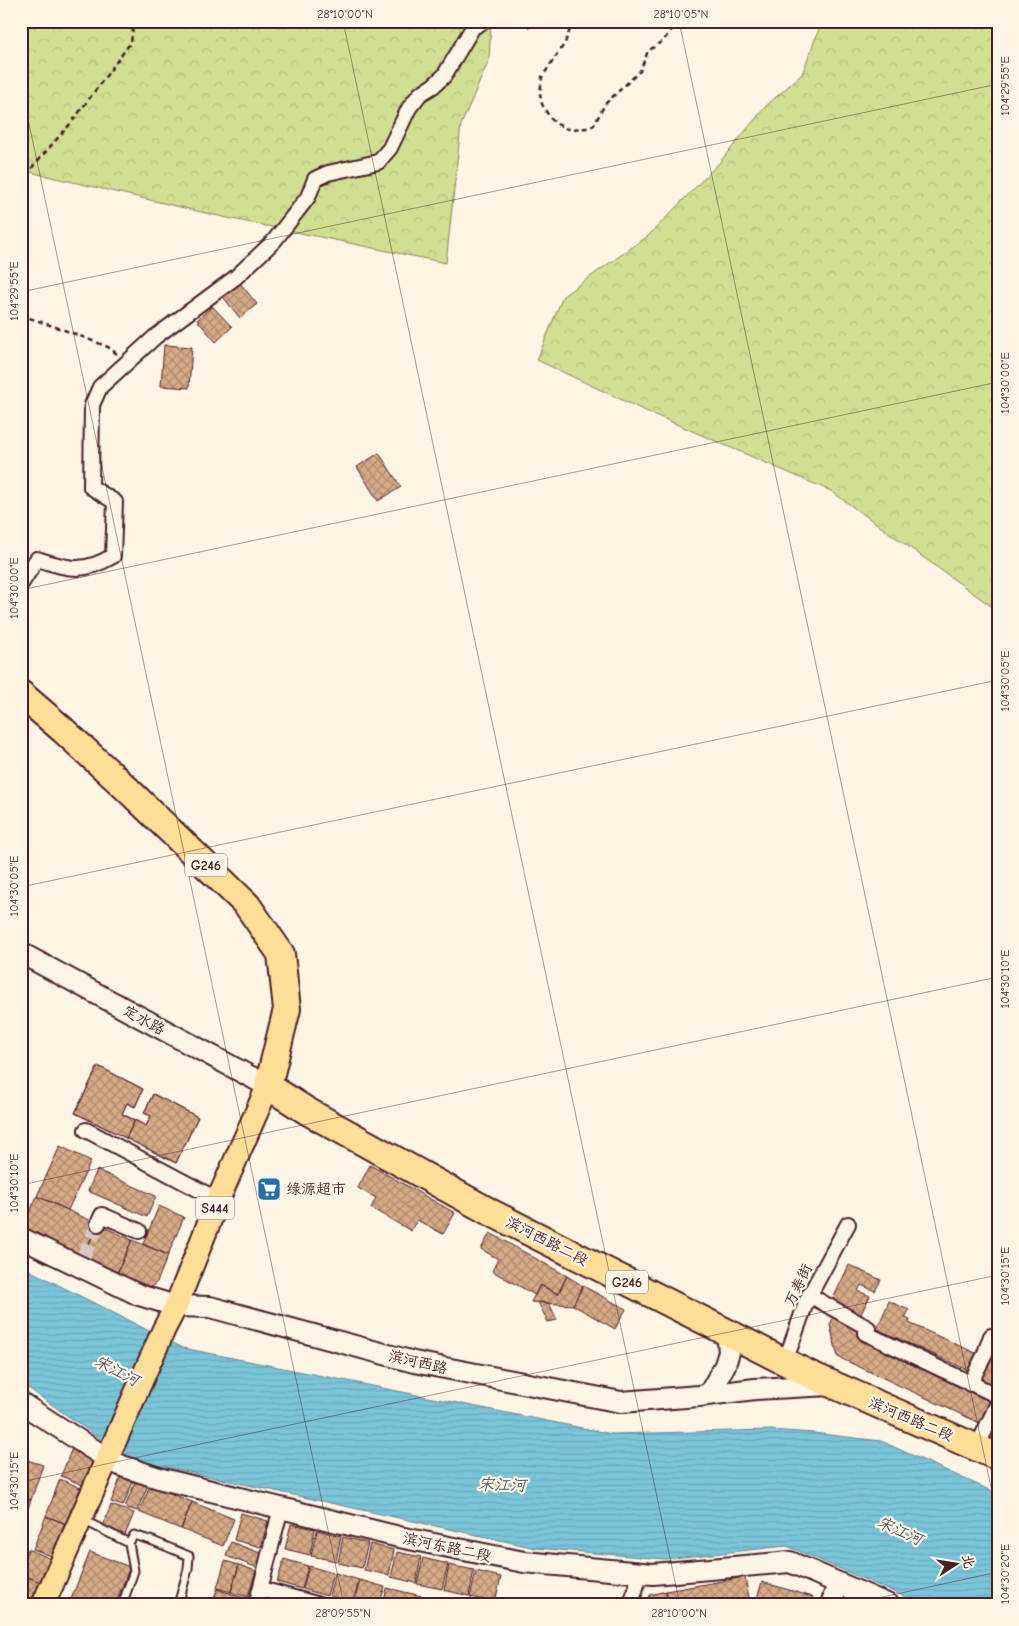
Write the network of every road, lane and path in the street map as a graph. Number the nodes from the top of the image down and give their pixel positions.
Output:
1 (134, 21) edge
2 (484, 21) edge
3 (523, 21) edge
4 (548, 21) edge
5 (573, 21) edge
6 (678, 21) edge
7 (21, 183) edge
8 (21, 315) edge
9 (128, 362) junction
10 (21, 584) edge
11 (21, 694) edge
12 (21, 953) edge
13 (268, 1086) junction
14 (86, 1130) dead end
15 (218, 1200) junction
16 (98, 1224) dead end
17 (848, 1224) dead end
18 (140, 1231) dead end
19 (21, 1238) edge
20 (809, 1295) junction
21 (176, 1306) junction
22 (727, 1332) junction
23 (998, 1340) edge
24 (785, 1362) junction
25 (970, 1384) junction
26 (832, 1385) junction
27 (709, 1394) junction
28 (998, 1396) edge
29 (21, 1403) edge
30 (998, 1403) edge
31 (987, 1452) edge
32 (108, 1459) junction
33 (281, 1508) junction
34 (81, 1518) junction
35 (128, 1544) junction
36 (640, 1573) junction
37 (838, 1583) junction
38 (261, 1589) junction
39 (43, 1605) edge
40 (122, 1605) edge
41 (178, 1605) edge
42 (256, 1605) edge
43 (320, 1605) edge
44 (631, 1605) edge
45 (831, 1605) edge
46 (888, 1605) edge

1 - 7 path
2 - 9 street
3 - 4 path
5 - 6 path
8 - 9 path
9 - 10 street
11 - 13 highway, G246
12 - 13 street, 定水路
13 - 15 main road, S444
13 - 22 highway, 滨河西路二段 / G246
14 - 15 street
15 - 21 main road, S444
16 - 18 street
17 - 20 street, 万寿街
19 - 21 street, 滨河西路
20 - 24 street, 万寿街
20 - 25 street
21 - 27 street, 滨河西路
21 - 32 main road, S444
22 - 24 highway, 滨河西路二段 / G246
22 - 27 street
23 - 25 street
24 - 26 highway, 滨河西路二段 / G246
25 - 28 street
26 - 27 street, 滨河西路
26 - 31 highway, 滨河西路二段 / G246
29 - 32 street, 滨河东路二段
30 - 31 street
32 - 33 street, 滨河东路二段
32 - 34 main road, S444
33 - 36 street, 滨河东路二段
33 - 38 street
34 - 35 lane
34 - 39 main road, S444
35 - 40 lane
35 - 41 lane
36 - 37 street, 滨河东路二段
36 - 44 street
37 - 45 street
37 - 46 street, 滨河东路二段
38 - 42 street
38 - 43 street

